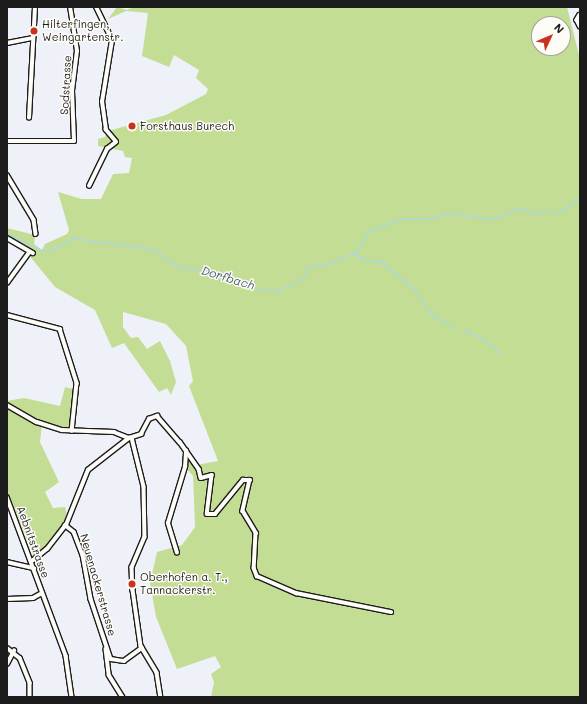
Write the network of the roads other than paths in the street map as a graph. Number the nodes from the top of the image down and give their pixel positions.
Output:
1 (35, 7) edge
2 (70, 7) edge
3 (96, 7) edge
4 (580, 15) edge
5 (580, 26) edge
6 (32, 38) junction
7 (7, 43) edge
8 (29, 118) dead end
9 (7, 141) edge
10 (7, 176) edge
11 (89, 186) dead end
12 (36, 234) dead end
13 (7, 238) edge
14 (34, 253) dead end
15 (28, 254) dead end
16 (7, 283) edge
17 (7, 315) edge
18 (7, 405) edge
19 (72, 431) junction
20 (130, 438) junction
21 (186, 450) junction
22 (7, 497) edge
23 (65, 525) junction
24 (177, 553) dead end
25 (32, 561) junction
26 (7, 562) edge
27 (34, 568) junction
28 (42, 593) junction
29 (7, 599) edge
30 (391, 612) dead end
31 (7, 648) edge
32 (107, 648) junction
33 (142, 648) junction
34 (14, 650) junction
35 (7, 664) edge
36 (30, 697) edge
37 (72, 697) edge
38 (124, 697) edge
39 (161, 697) edge

1 - 6 street
2 - 9 street, Sodstrasse
3 - 11 street
4 - 5 street
6 - 7 street
6 - 8 street
10 - 12 street
13 - 14 street
15 - 16 street
17 - 19 street
18 - 19 street
19 - 20 street
20 - 21 street
20 - 23 street
20 - 33 street
21 - 24 street
21 - 30 street
22 - 25 street, Aebnitstrasse
23 - 25 street
23 - 32 street, Neuenackerstrasse
25 - 27 street, Aebnitstrasse
26 - 27 street
27 - 28 street, Aebnitstrasse
28 - 29 street
28 - 37 street, Aebnitstrasse
31 - 34 street
32 - 33 street, Neuenackerstrasse
32 - 38 street
33 - 39 street
34 - 35 street
34 - 36 street

